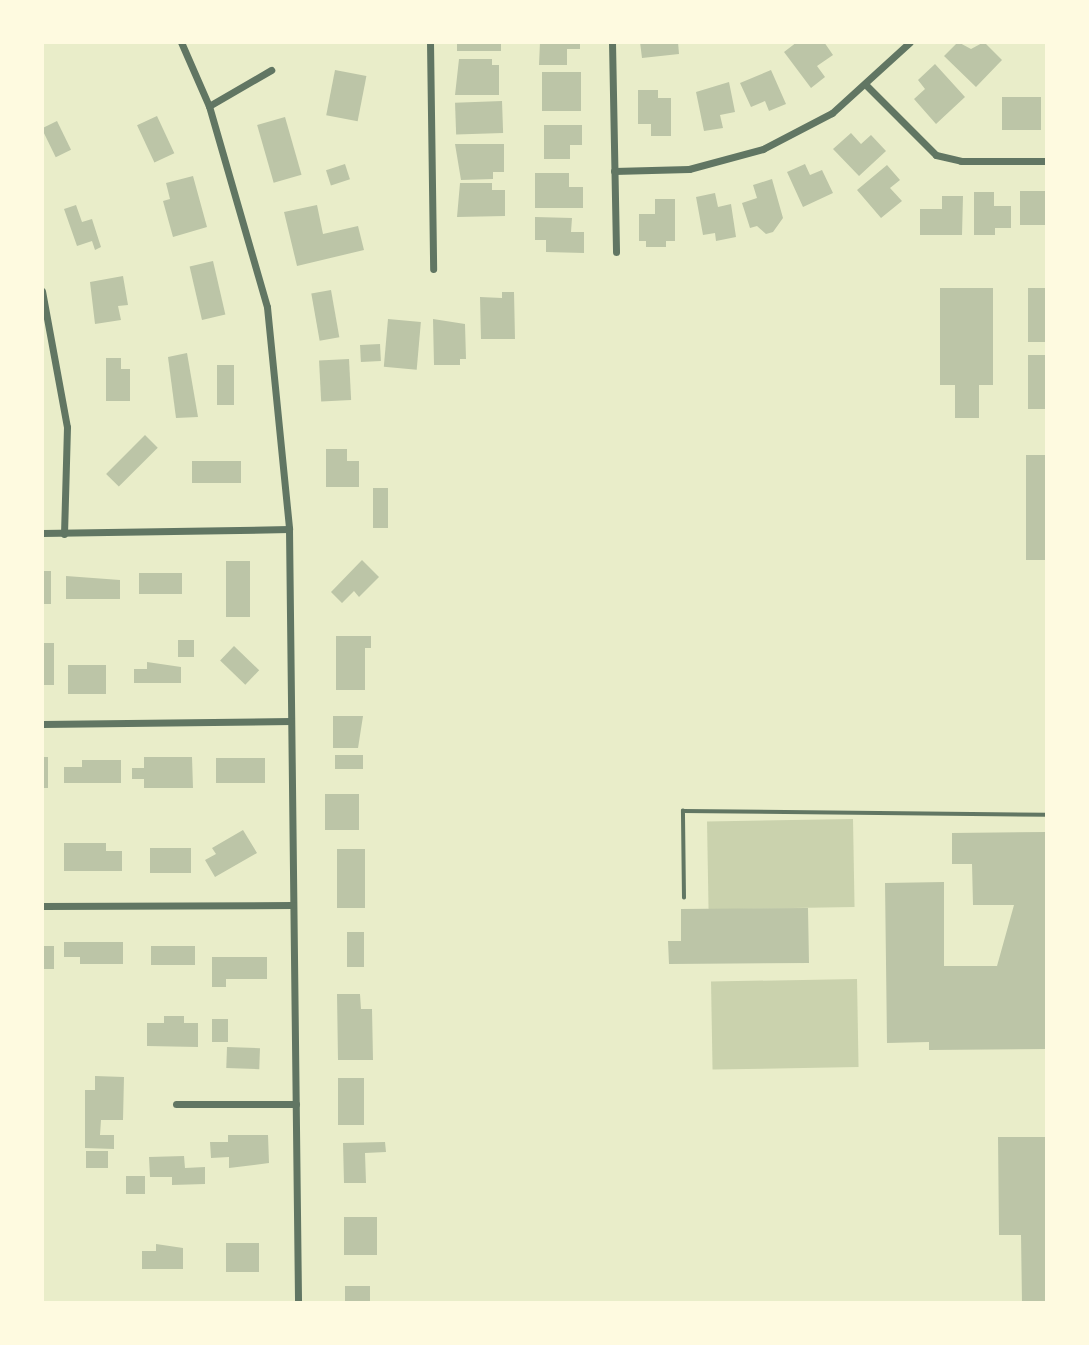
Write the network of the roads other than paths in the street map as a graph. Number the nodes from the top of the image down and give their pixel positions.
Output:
1 (181, 42) edge
2 (430, 42) edge
3 (612, 42) edge
4 (910, 42) edge
5 (271, 70) dead end
6 (865, 84) junction
7 (209, 106) junction
8 (1047, 161) edge
9 (614, 171) junction
10 (616, 253) dead end
11 (433, 268) dead end
12 (42, 291) edge
13 (289, 529) junction
14 (42, 533) edge
15 (64, 534) junction
16 (291, 721) junction
17 (42, 724) edge
18 (1047, 815) edge
19 (684, 898) dead end
20 (293, 905) junction
21 (42, 906) edge
22 (176, 1104) dead end
23 (296, 1104) junction
24 (298, 1303) edge

1 - 7 street
2 - 11 street
3 - 9 street
4 - 6 street
5 - 7 street
6 - 8 street
6 - 9 street
7 - 13 street
9 - 10 street
12 - 15 street
13 - 15 street
13 - 16 street
14 - 15 street
16 - 17 street
16 - 20 street
18 - 19 lane
20 - 21 street
20 - 23 street
22 - 23 street
23 - 24 street

